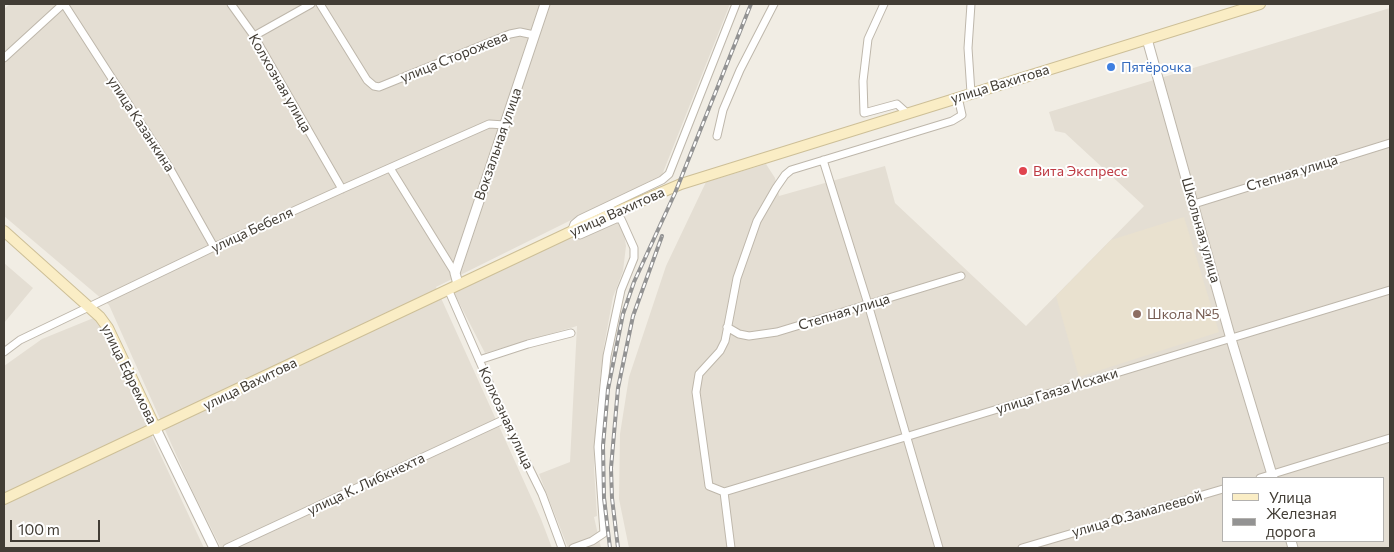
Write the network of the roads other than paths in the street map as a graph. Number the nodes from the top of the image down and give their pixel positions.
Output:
1 (63, 4) edge
2 (231, 4) edge
3 (310, 4) edge
4 (320, 4) edge
5 (545, 4) edge
6 (736, 4) edge
7 (774, 4) edge
8 (884, 4) edge
9 (971, 4) edge
10 (1260, 4) edge
11 (534, 35) junction
12 (254, 36) junction
13 (1147, 39) junction
14 (4, 58) edge
15 (971, 93) junction
16 (958, 97) junction
17 (907, 113) junction
18 (505, 125) junction
19 (717, 136) dead end
20 (1390, 143) edge
21 (823, 160) junction
22 (390, 168) junction
23 (342, 189) junction
24 (1194, 204) junction
25 (4, 231) edge
26 (571, 232) junction
27 (214, 247) junction
28 (455, 273) junction
29 (961, 276) dead end
30 (458, 284) junction
31 (448, 289) junction
32 (1390, 290) edge
33 (868, 304) junction
34 (91, 307) junction
35 (728, 327) junction
36 (571, 333) dead end
37 (1231, 339) junction
38 (4, 352) edge
39 (479, 360) junction
40 (505, 419) junction
41 (156, 429) junction
42 (905, 437) junction
43 (1390, 438) edge
44 (1273, 476) edge
45 (1222, 489) edge
46 (724, 492) junction
47 (4, 498) edge
48 (214, 548) edge
49 (227, 548) edge
50 (562, 548) edge
51 (573, 548) edge
52 (731, 548) edge
53 (938, 548) edge
54 (1022, 548) edge

1 - 14 street
1 - 27 street, улица Казанкина
2 - 12 street, Колхозная улица
3 - 12 street
4 - 11 street, улица Сторожева
5 - 11 street, Вокзальная улица
6 - 26 street
7 - 19 street
8 - 17 street
9 - 15 street
10 - 13 main road, улица Вахитова
11 - 18 street, Вокзальная улица
12 - 23 street, Колхозная улица
13 - 15 main road, улица Вахитова
13 - 24 street, Школьная улица
15 - 16 main road, улица Вахитова
16 - 17 main road, улица Вахитова
16 - 21 street
17 - 26 main road, улица Вахитова
18 - 22 street, улица Бебеля
18 - 28 street, Вокзальная улица
20 - 24 street, Степная улица
21 - 33 street
21 - 35 street
22 - 23 street, улица Бебеля
22 - 28 street
23 - 27 street, улица Бебеля
24 - 37 street, Школьная улица
25 - 34 main road, улица Ефремова
26 - 30 main road, улица Вахитова
26 - 51 street
27 - 34 street, улица Бебеля
28 - 30 street
29 - 33 street, Степная улица
30 - 31 main road, улица Вахитова
31 - 39 street, Колхозная улица
31 - 41 main road, улица Вахитова
32 - 37 street, улица Гаяза Исхаки
33 - 35 street, Степная улица
33 - 42 street
34 - 38 street, улица Бебеля
34 - 41 main road, улица Ефремова
35 - 46 street
36 - 39 street
37 - 42 street, улица Гаяза Исхаки
37 - 44 street, Школьная улица
39 - 40 street, Колхозная улица
40 - 49 street, улица К. Либкнехта
40 - 50 street, Колхозная улица
41 - 47 main road, улица Вахитова
41 - 48 street, улица Ефремова
42 - 46 street, улица Гаяза Исхаки
42 - 53 street
43 - 44 street
45 - 54 street, улица Ф.Замалеевой
46 - 52 street

